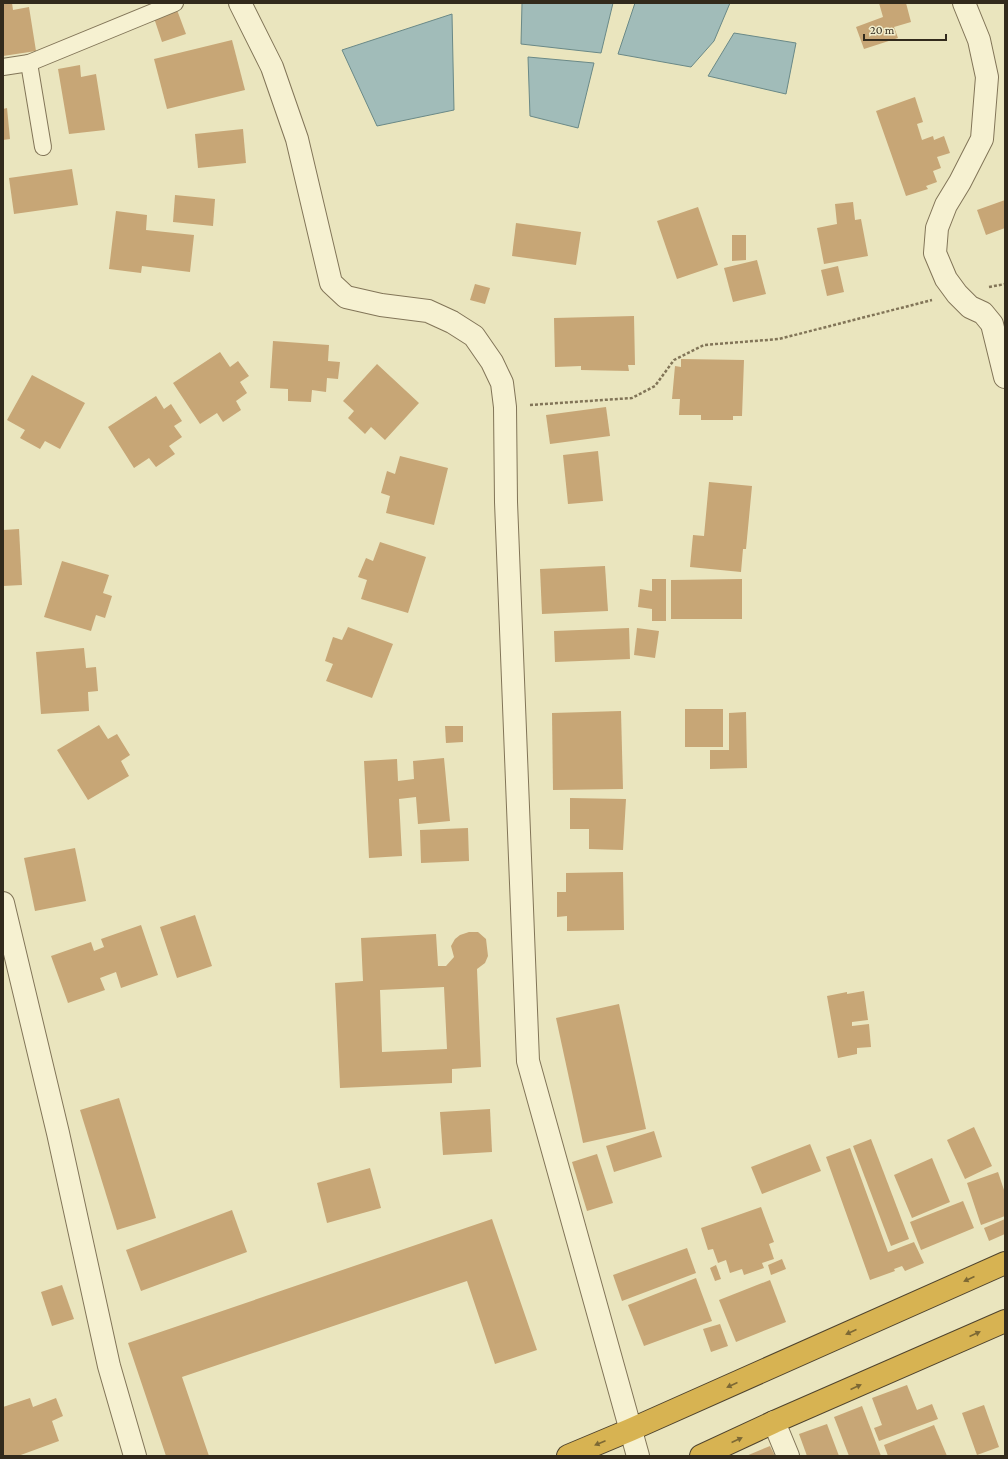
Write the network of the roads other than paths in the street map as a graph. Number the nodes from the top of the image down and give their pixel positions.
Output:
1 (175, 3) edge
2 (240, 3) edge
3 (964, 3) edge
4 (29, 63) junction
5 (3, 67) edge
6 (43, 147) dead end
7 (1005, 377) edge
8 (3, 903) edge
9 (1005, 1263) edge
10 (1005, 1321) edge
11 (774, 1422) junction
12 (630, 1430) junction
13 (135, 1456) edge
14 (568, 1456) edge
15 (638, 1456) edge
16 (702, 1456) edge
17 (788, 1456) edge

1 - 4 lane
2 - 12 street
3 - 7 street
4 - 5 lane
4 - 6 lane
8 - 13 street
9 -> 12 highway
11 -> 10 highway
16 -> 11 highway
11 - 17 street
12 -> 14 highway
12 - 15 street

